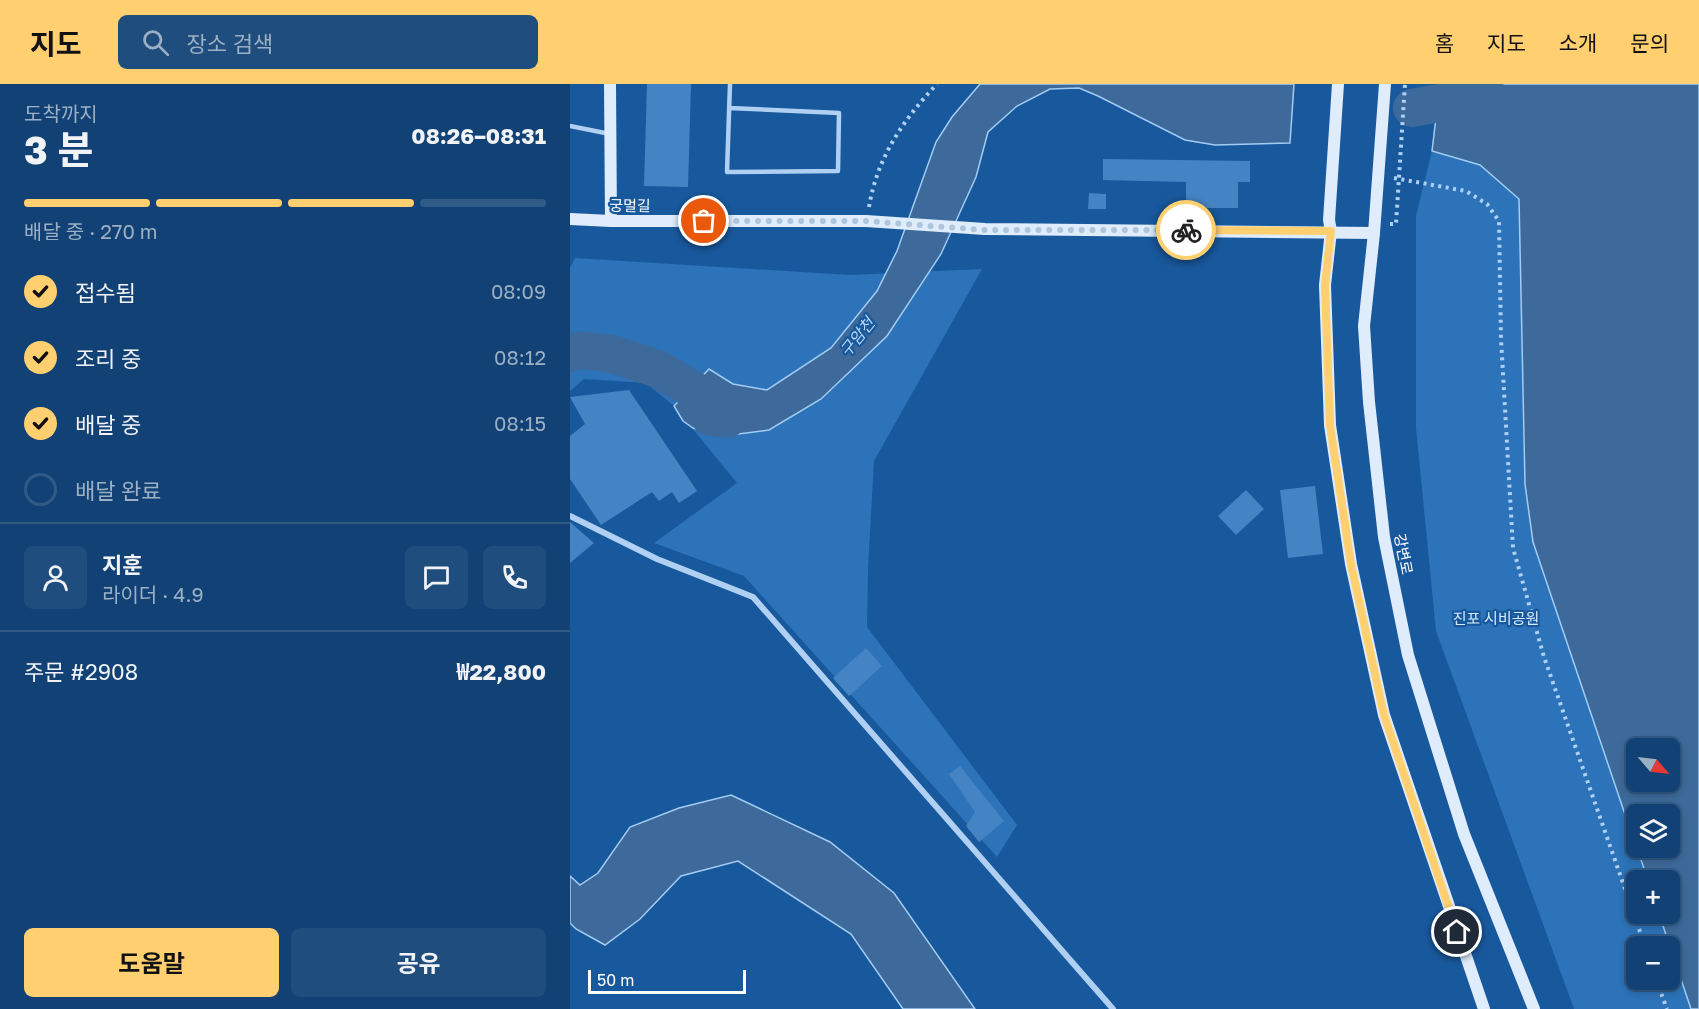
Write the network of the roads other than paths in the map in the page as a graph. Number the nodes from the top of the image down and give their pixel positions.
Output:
1 (610, 84) edge
2 (730, 84) edge
3 (1338, 84) edge
4 (1385, 84) edge
5 (729, 108) junction
6 (570, 126) edge
7 (610, 134) junction
8 (570, 219) edge
9 (611, 221) junction
10 (1331, 231) junction
11 (1374, 233) junction
12 (570, 516) edge
13 (1113, 1009) edge
14 (1484, 1009) edge
15 (1534, 1009) edge

1 - 7 street
2 - 5 lane
3 - 10 street
4 - 11 street, 강변로
5 - 5 lane
6 - 7 lane
7 - 9 street
8 - 9 street, 궁멀길
9 - 10 street, 궁멀길
10 - 11 street, 궁멀길
10 - 14 street
11 - 15 street, 강변로
12 - 13 street

